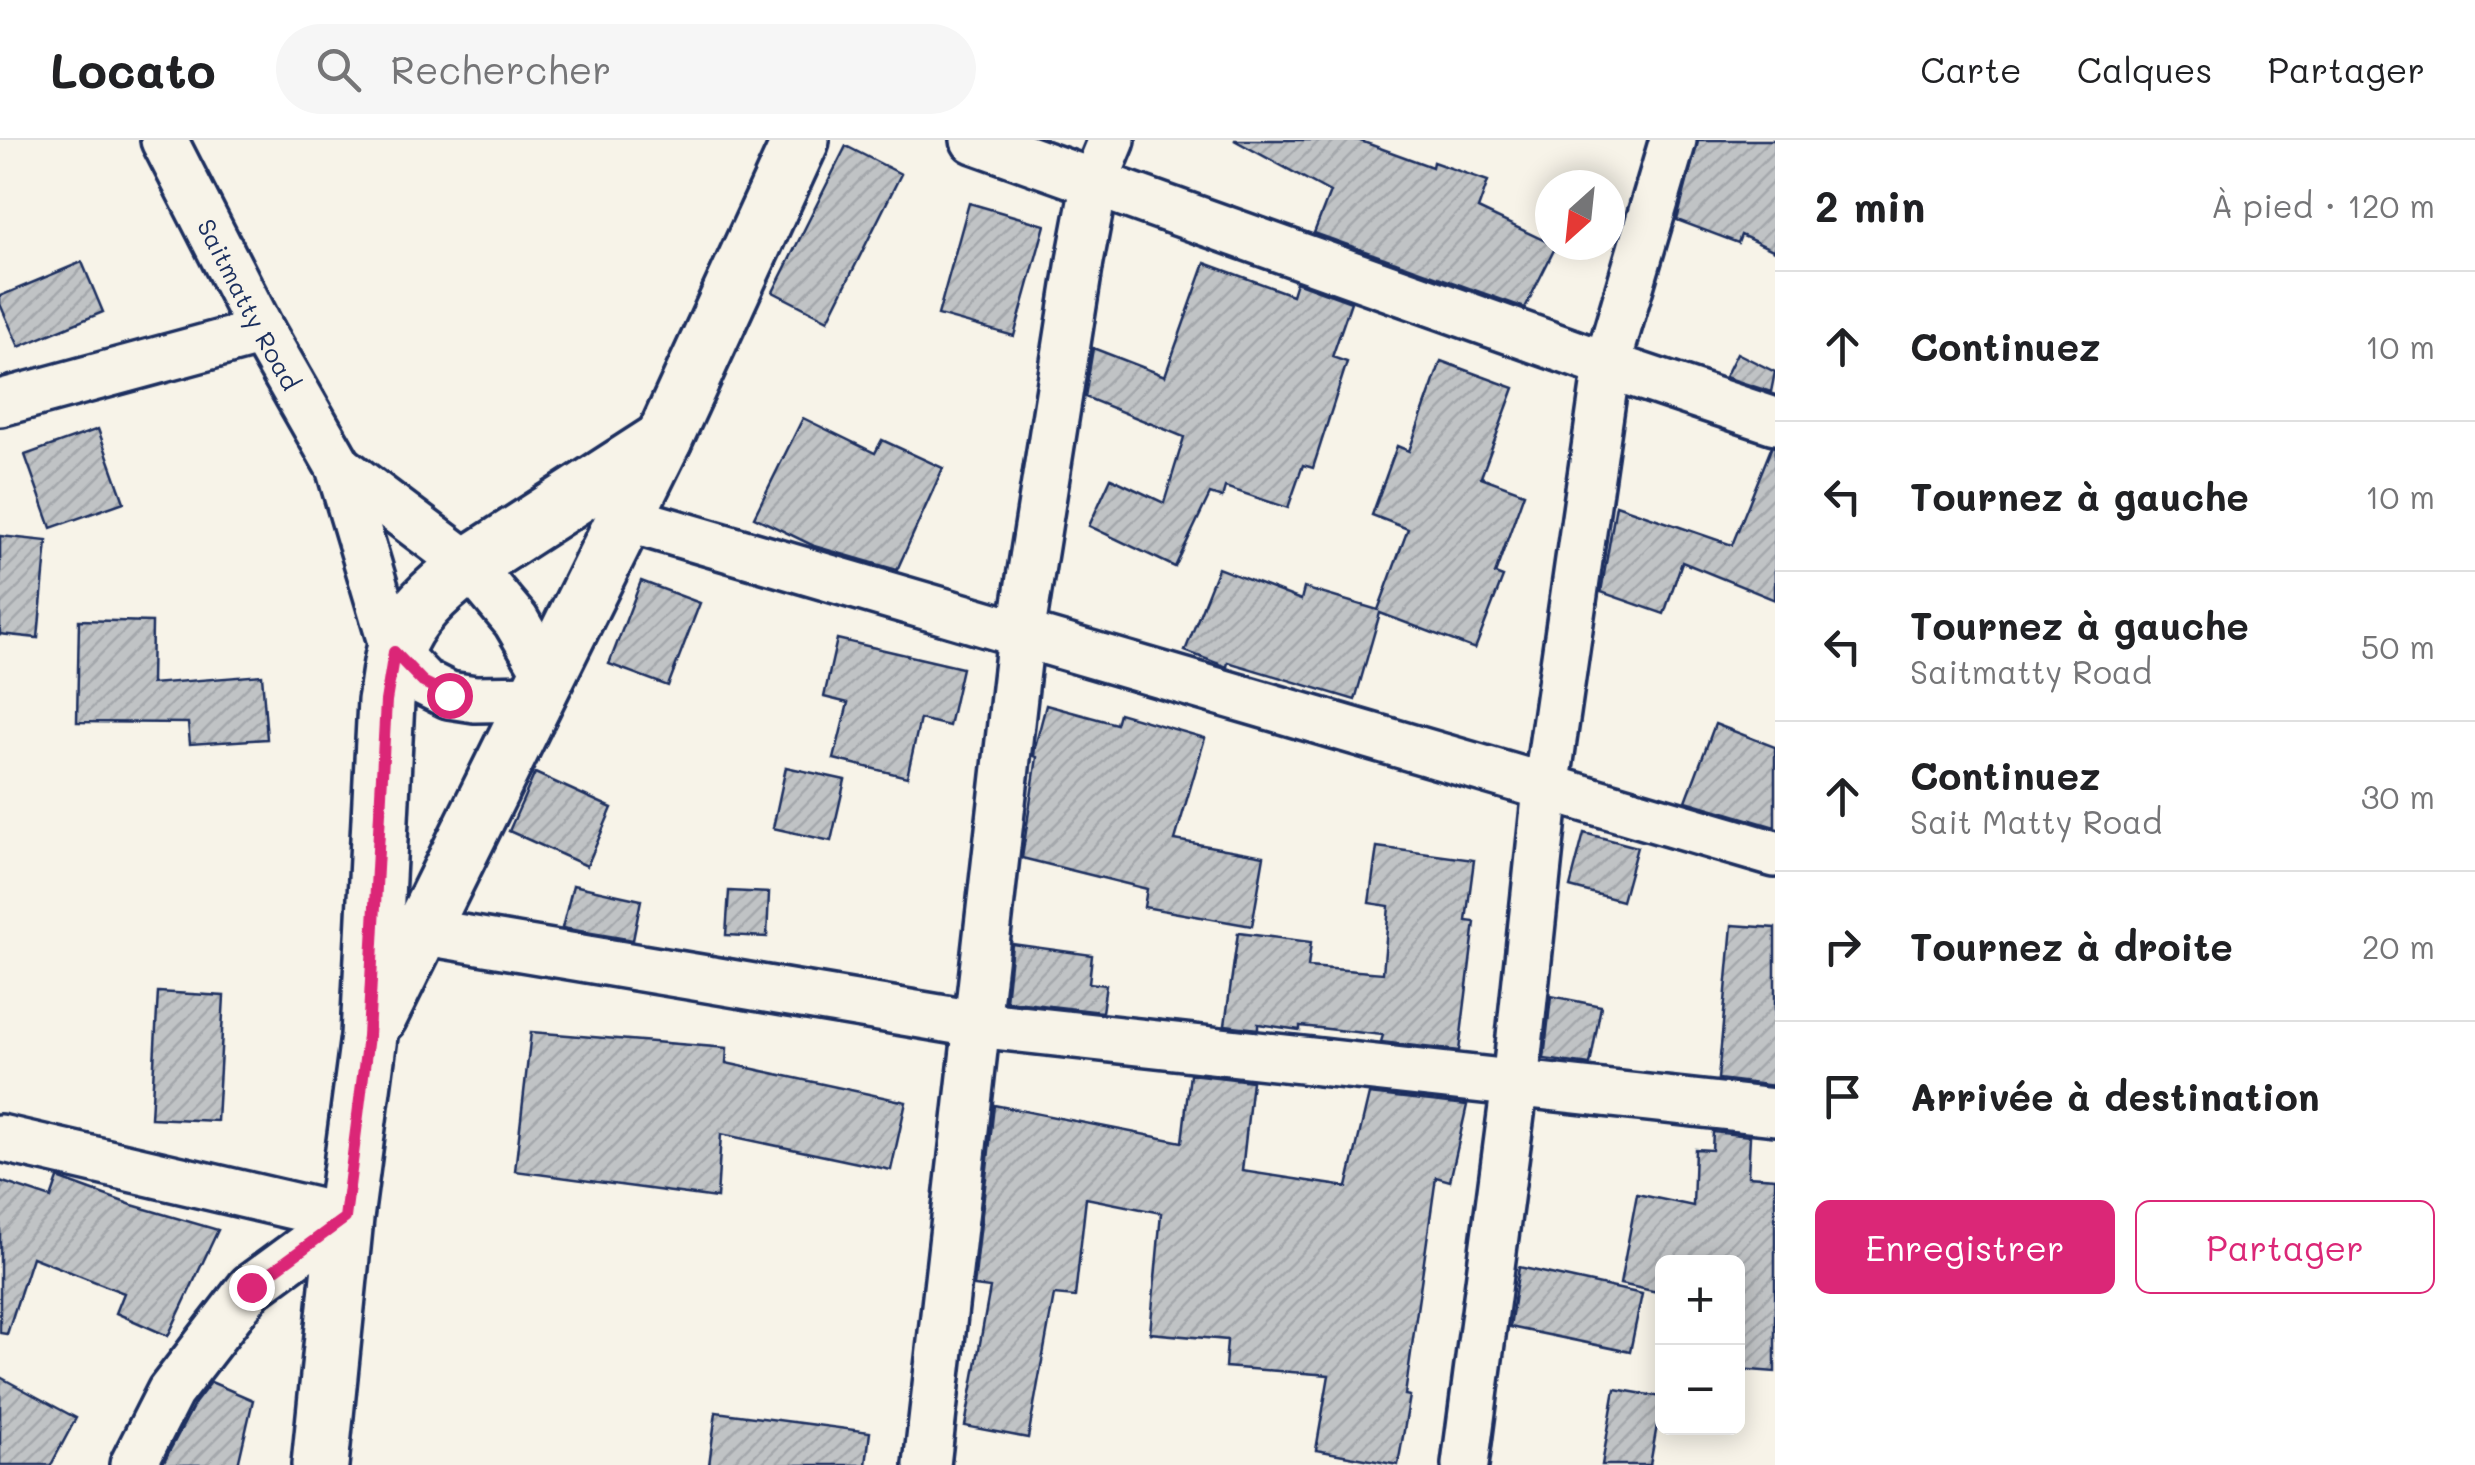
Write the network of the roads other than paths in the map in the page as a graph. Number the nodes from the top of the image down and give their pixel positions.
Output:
1 (164, 140) edge
2 (801, 140) edge
3 (974, 140) edge
4 (1112, 140) edge
5 (1673, 140) edge
6 (1095, 181) junction
7 (262, 332) junction
8 (1606, 365) junction
9 (0, 404) edge
10 (1775, 421) edge
11 (664, 438) junction
12 (338, 466) junction
13 (624, 518) junction
14 (469, 565) junction
15 (1020, 636) junction
16 (390, 676) junction
17 (541, 686) junction
18 (1546, 789) junction
19 (1775, 854) edge
20 (420, 931) junction
21 (975, 1024) junction
22 (368, 1036) junction
23 (1515, 1084) junction
24 (1775, 1112) edge
25 (0, 1138) edge
26 (345, 1218) junction
27 (133, 1465) edge
28 (320, 1465) edge
29 (927, 1465) edge
30 (1465, 1465) edge

1 - 7 street, Saitmatty Road
2 - 11 street
3 - 6 street
4 - 6 street
5 - 8 street
6 - 8 street
6 - 15 street
7 - 9 street
7 - 12 street, Saitmatty Road
8 - 10 street
8 - 18 street
11 - 13 street
11 - 14 street
12 - 14 street
12 - 16 street
13 - 15 street
13 - 17 street
14 - 16 street
14 - 17 street
15 - 18 street
15 - 21 street
16 - 17 street
16 - 22 street
17 - 20 street
18 - 19 street
18 - 23 street
20 - 21 street
20 - 22 street
21 - 23 street
21 - 29 street
22 - 26 street
23 - 24 street
23 - 30 street
25 - 26 street
26 - 27 street
26 - 28 street

